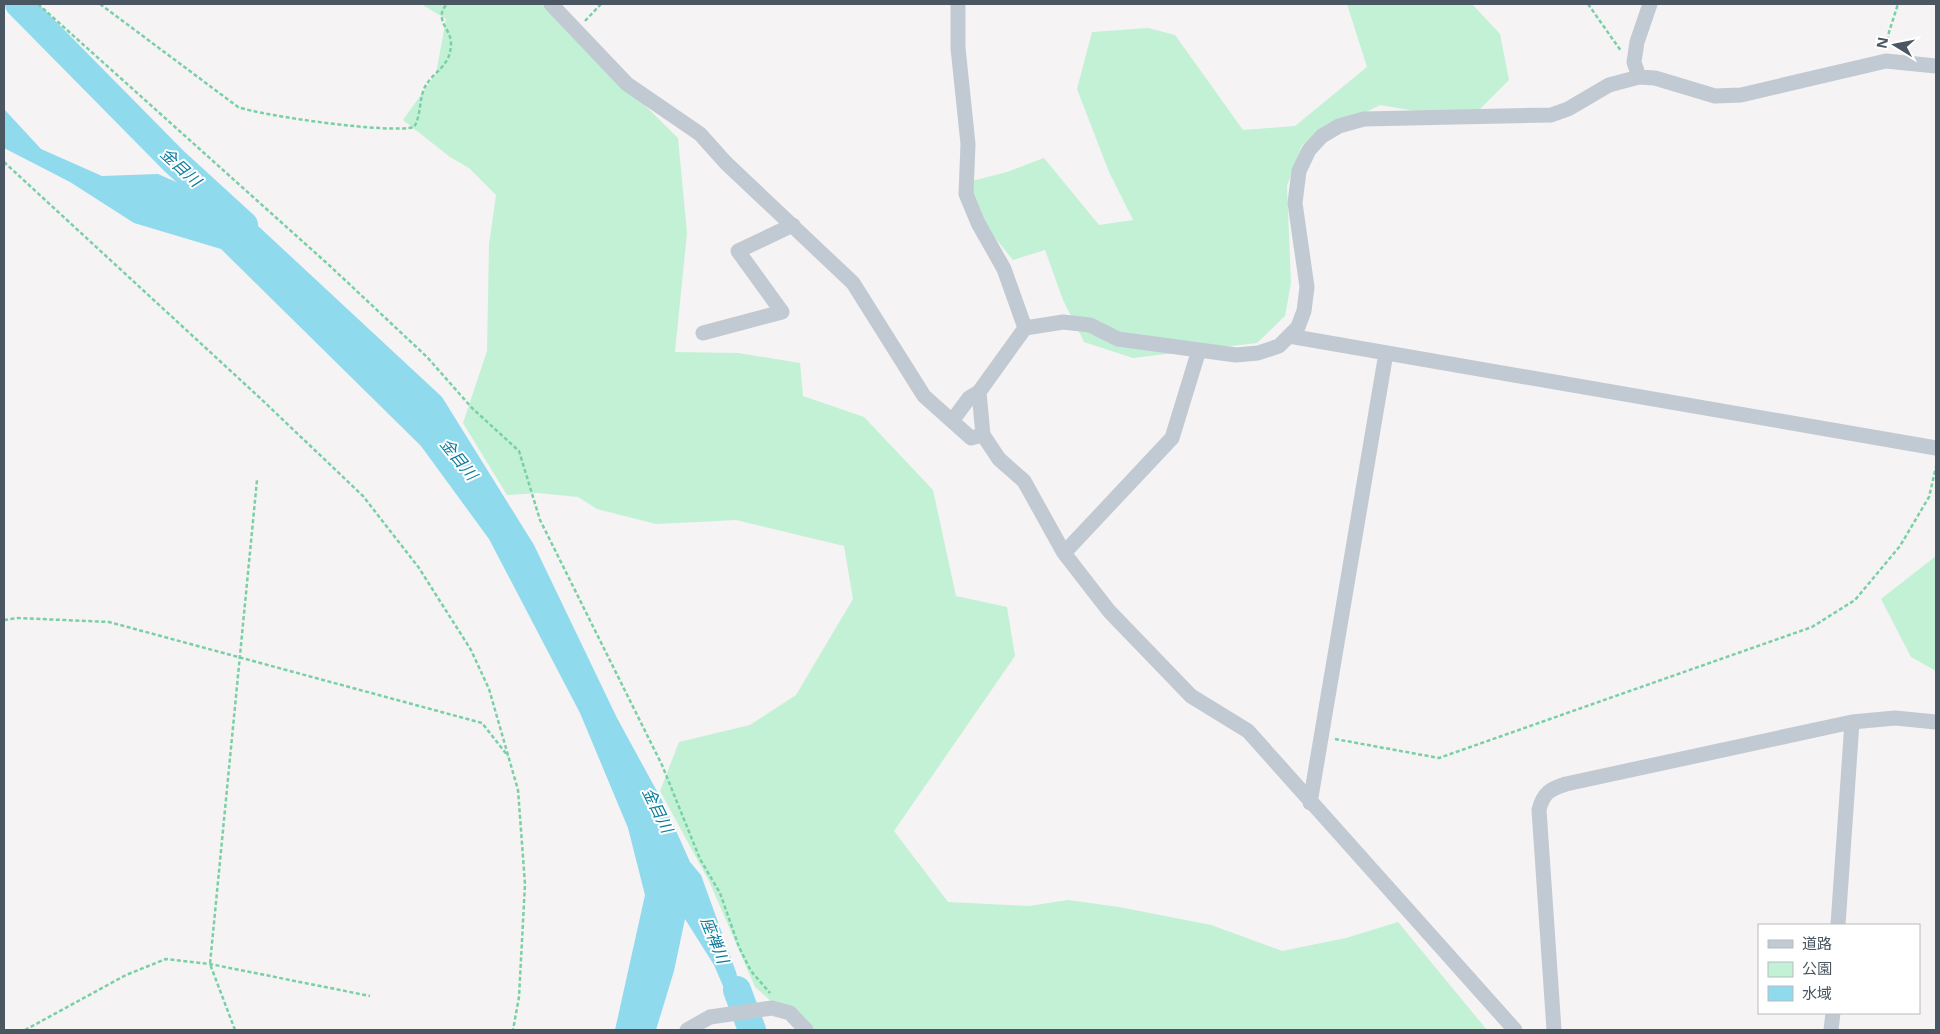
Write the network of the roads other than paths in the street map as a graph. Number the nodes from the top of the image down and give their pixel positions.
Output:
1 (551, 4) edge
2 (958, 4) edge
3 (1650, 4) edge
4 (1936, 66) edge
5 (1639, 77) junction
6 (793, 225) junction
7 (1024, 328) junction
8 (703, 333) dead end
9 (1289, 336) junction
10 (1199, 350) junction
11 (1386, 353) junction
12 (979, 392) junction
13 (952, 420) junction
14 (983, 435) junction
15 (1936, 448) edge
16 (1064, 553) junction
17 (1852, 722) junction
18 (1936, 722) edge
19 (1310, 803) junction
20 (1838, 924) edge
21 (1833, 1014) edge
22 (687, 1030) edge
23 (806, 1030) edge
24 (1515, 1030) edge
25 (1554, 1030) edge
26 (1832, 1030) edge

1 - 6 street
2 - 7 street
3 - 5 street
4 - 5 street
5 - 9 street
6 - 8 street
6 - 13 street
7 - 10 street
7 - 12 street
9 - 10 street
9 - 11 street
10 - 16 street
11 - 15 street
11 - 19 street
12 - 13 street
12 - 14 street
13 - 14 street
14 - 16 street
16 - 19 street
17 - 18 street
17 - 20 street
17 - 25 street
19 - 24 street
21 - 26 street
22 - 23 street

